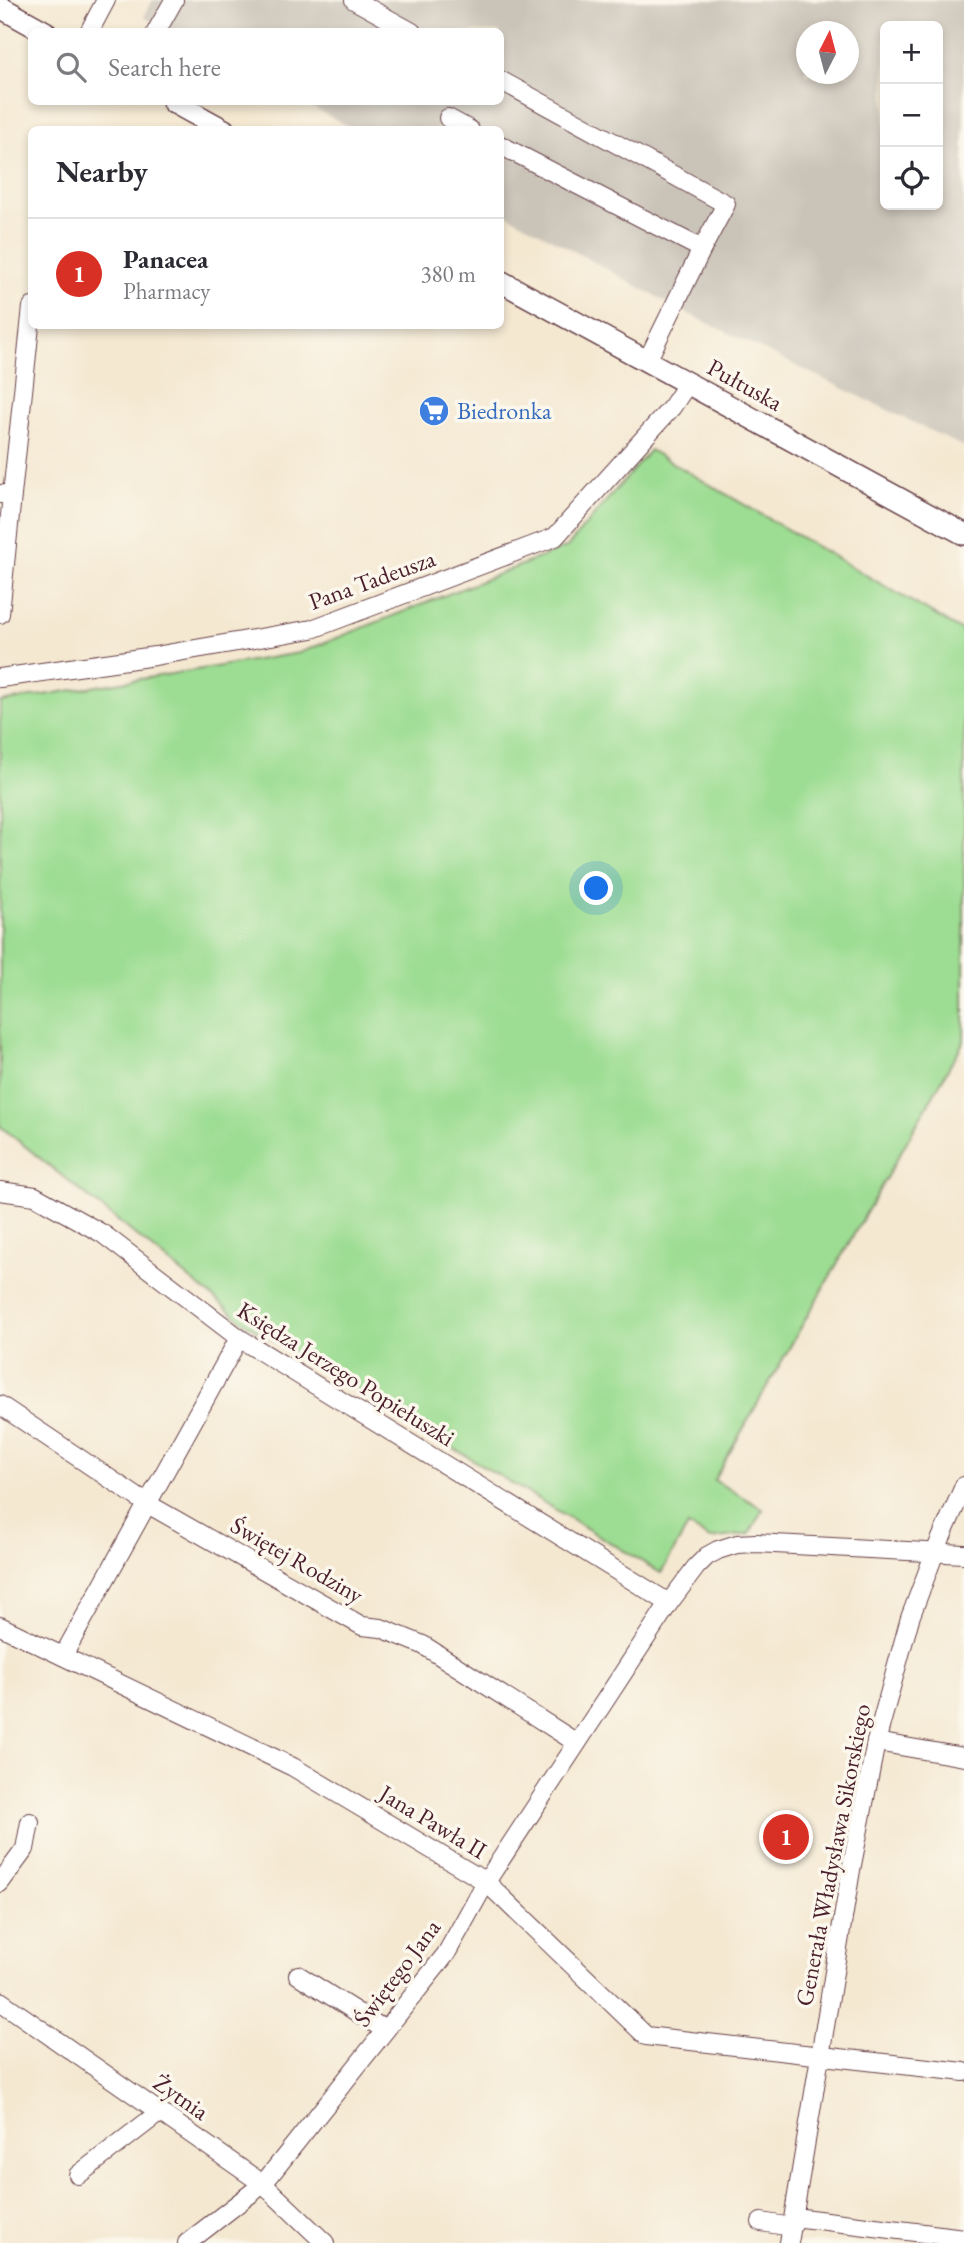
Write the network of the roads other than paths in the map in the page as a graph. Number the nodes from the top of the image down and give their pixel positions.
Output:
1 (106, 0) edge
2 (174, 0) edge
3 (354, 0) edge
4 (0, 7) edge
5 (38, 28) edge
6 (91, 28) edge
7 (158, 28) edge
8 (405, 28) edge
9 (504, 82) edge
10 (179, 105) edge
11 (448, 118) dead end
12 (218, 126) edge
13 (463, 126) edge
14 (504, 147) edge
15 (702, 249) junction
16 (504, 283) edge
17 (29, 329) edge
18 (647, 361) junction
19 (688, 383) junction
20 (6, 494) edge
21 (964, 534) edge
22 (0, 614) edge
23 (0, 678) edge
24 (0, 1191) edge
25 (239, 1338) junction
26 (0, 1405) edge
27 (964, 1486) edge
28 (146, 1503) junction
29 (935, 1552) junction
30 (964, 1554) edge
31 (668, 1603) junction
32 (0, 1626) edge
33 (63, 1656) junction
34 (876, 1741) junction
35 (577, 1742) junction
36 (964, 1758) edge
37 (30, 1822) dead end
38 (486, 1882) junction
39 (0, 1883) edge
40 (298, 1975) dead end
41 (0, 2001) edge
42 (386, 2030) junction
43 (820, 2057) junction
44 (964, 2072) edge
45 (160, 2112) junction
46 (78, 2175) dead end
47 (263, 2184) junction
48 (761, 2222) dead end
49 (792, 2229) edge
50 (906, 2237) edge
51 (964, 2238) edge
52 (187, 2243) edge
53 (325, 2243) edge

1 - 6 street
2 - 7 street
3 - 8 street
4 - 5 main road
9 - 15 street
10 - 12 main road
11 - 13 street
14 - 15 street
15 - 18 street
16 - 18 main road, Pułtuska
17 - 20 street
18 - 19 main road, Pułtuska
19 - 21 main road, Pułtuska
19 - 23 street, Pana Tadeusza
20 - 22 street
24 - 25 street, Księdza Jerzego Popiełuszki
25 - 28 street
25 - 31 street, Księdza Jerzego Popiełuszki
26 - 28 street, Świętej Rodziny
27 - 29 street, Generała Władysława Sikorskiego
28 - 33 street
28 - 35 street, Świętej Rodziny
29 - 30 street, Świętego Jana
29 - 31 street, Świętego Jana
29 - 34 street, Generała Władysława Sikorskiego
31 - 35 street, Świętego Jana
32 - 33 street, Jana Pawła II
33 - 38 street, Jana Pawła II
34 - 36 street
34 - 43 street, Generała Władysława Sikorskiego
35 - 38 street, Świętego Jana
37 - 39 street
38 - 42 street, Świętego Jana
38 - 43 street, Jana Pawła II
40 - 42 street
41 - 45 street, Żytnia
42 - 47 street, Świętego Jana
43 - 44 street, Jana Pawła II
43 - 49 street, Generała Władysława Sikorskiego
45 - 46 street
45 - 47 street, Żytnia
47 - 52 street, Świętego Jana
47 - 53 street, Żytnia
48 - 49 street
49 - 50 street
50 - 51 street

